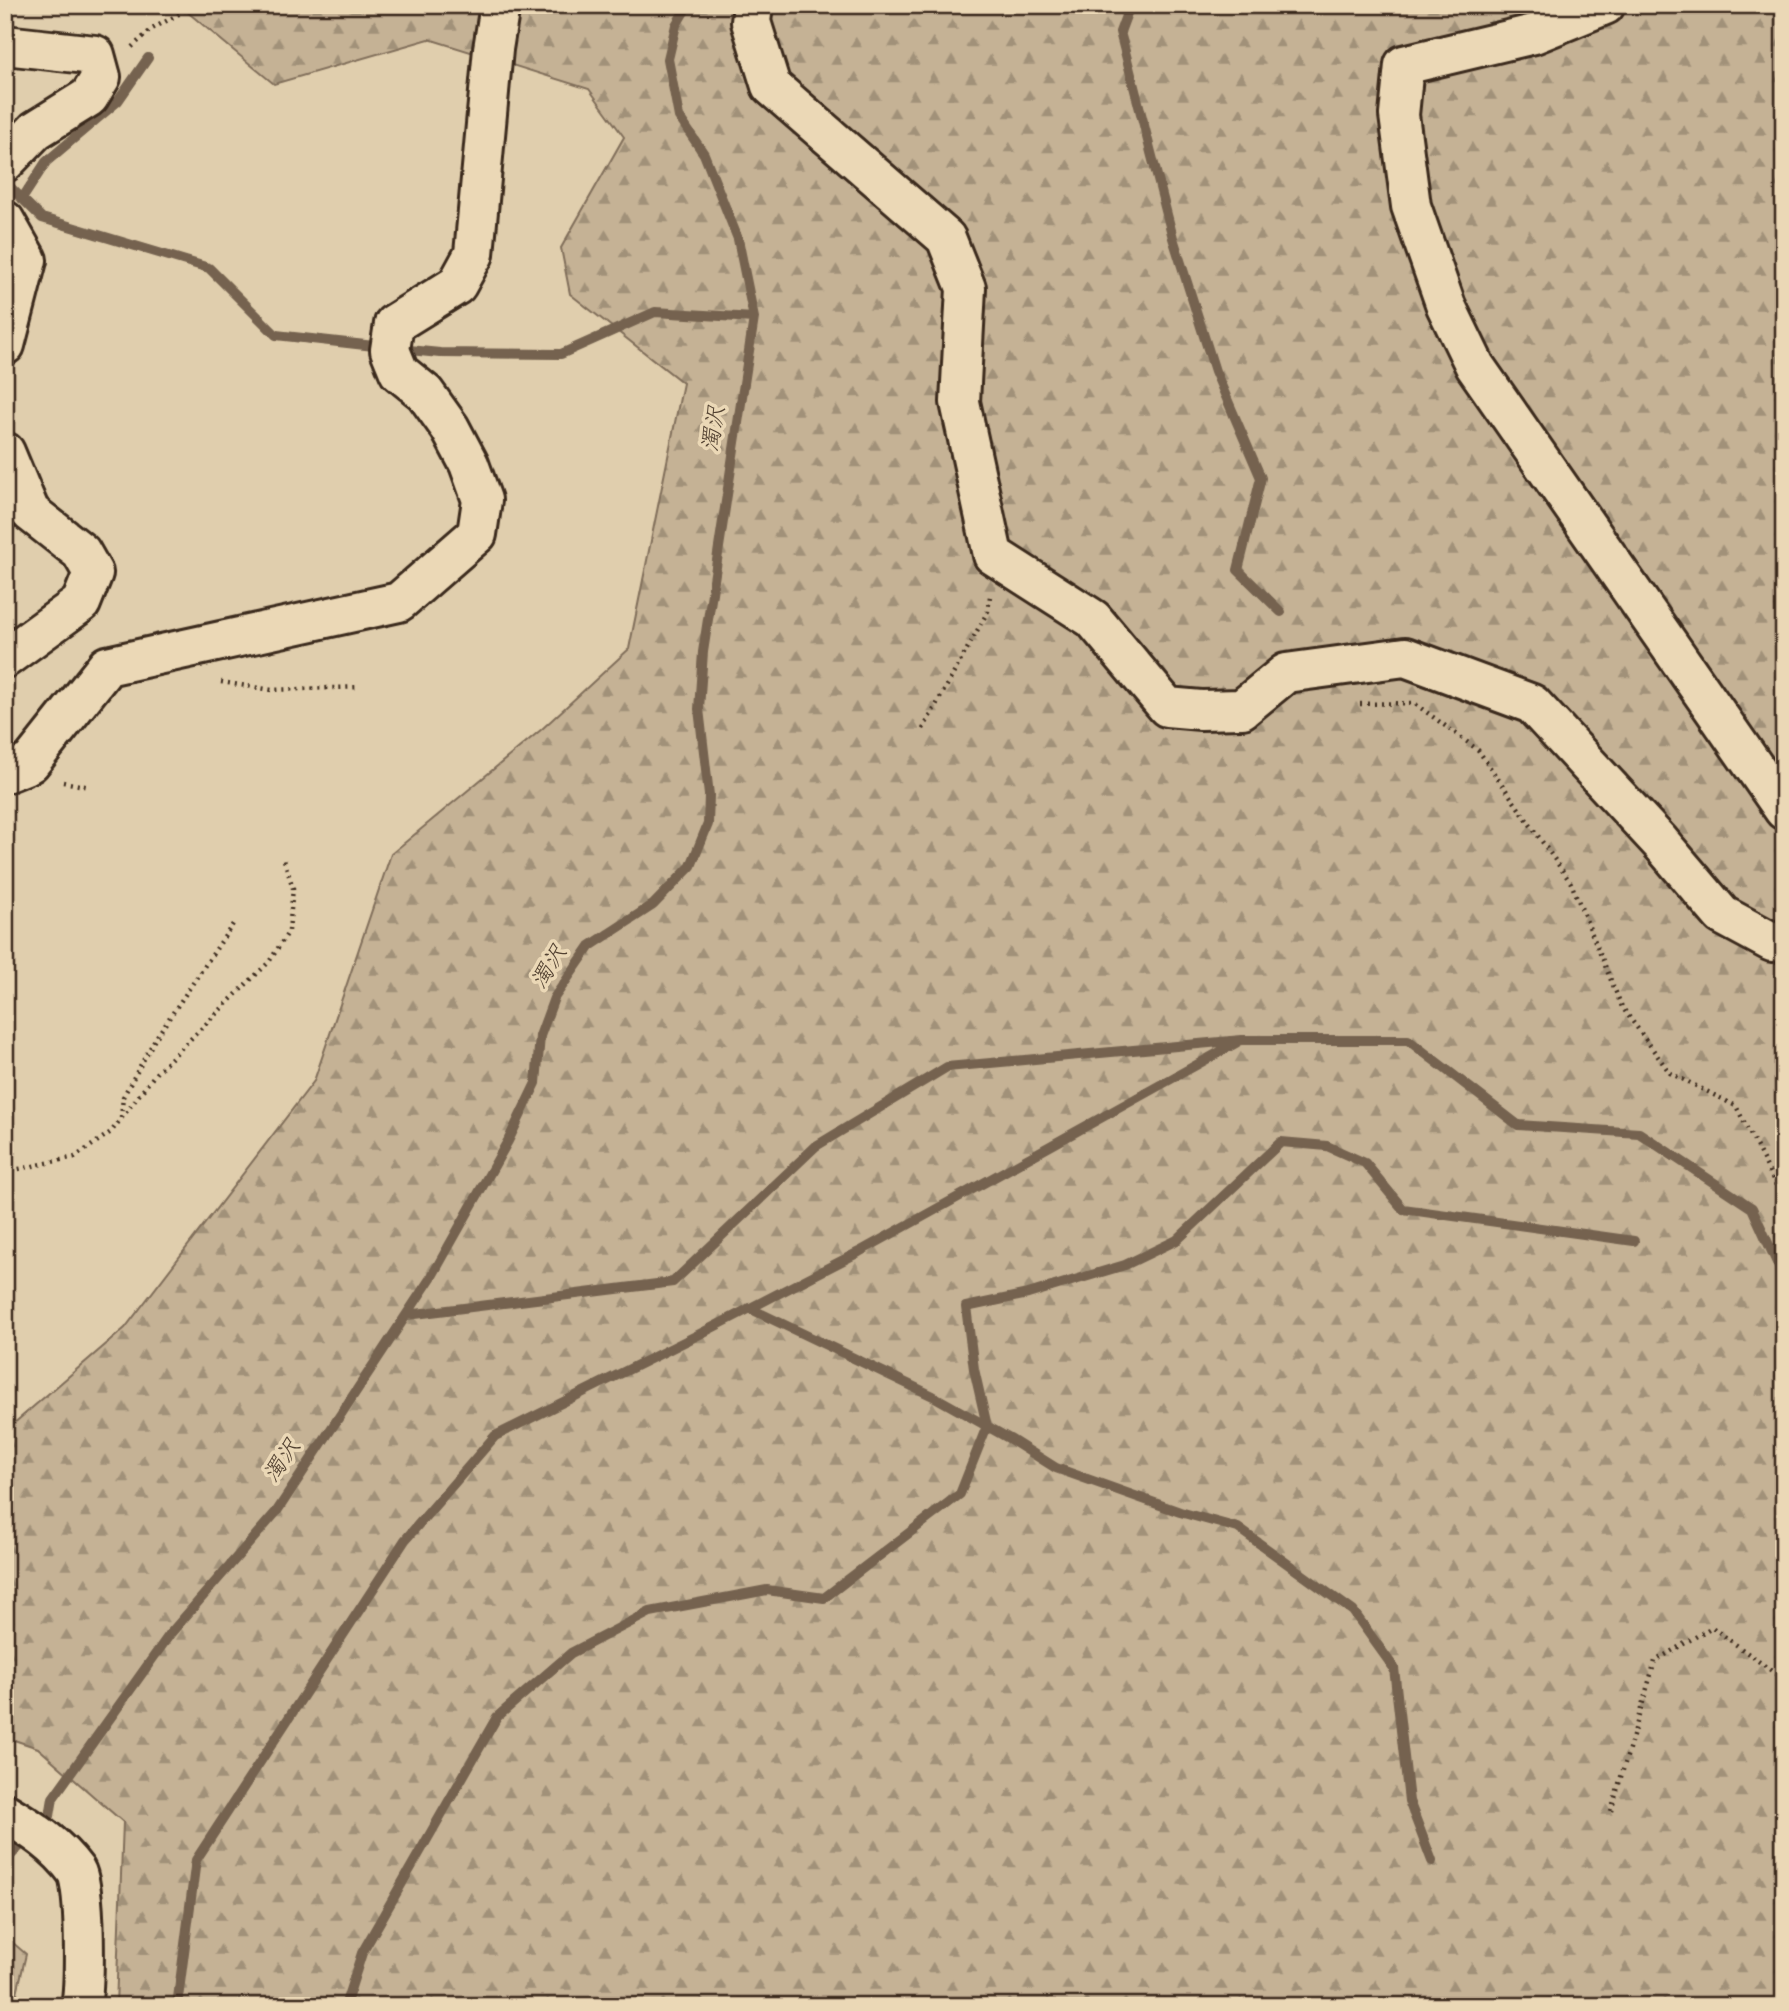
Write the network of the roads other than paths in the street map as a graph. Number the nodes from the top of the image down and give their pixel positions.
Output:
1 (500, 5) edge
2 (753, 5) edge
3 (1605, 5) edge
4 (5, 46) edge
5 (5, 162) edge
6 (5, 221) edge
7 (5, 345) edge
8 (5, 452) edge
9 (5, 658) edge
10 (5, 773) edge
11 (1784, 810) edge
12 (1784, 940) edge
13 (5, 1813) edge
14 (81, 2006) edge

1 - 10 street
2 - 12 street
3 - 11 street
4 - 5 street
6 - 7 street
8 - 9 street
13 - 14 street

